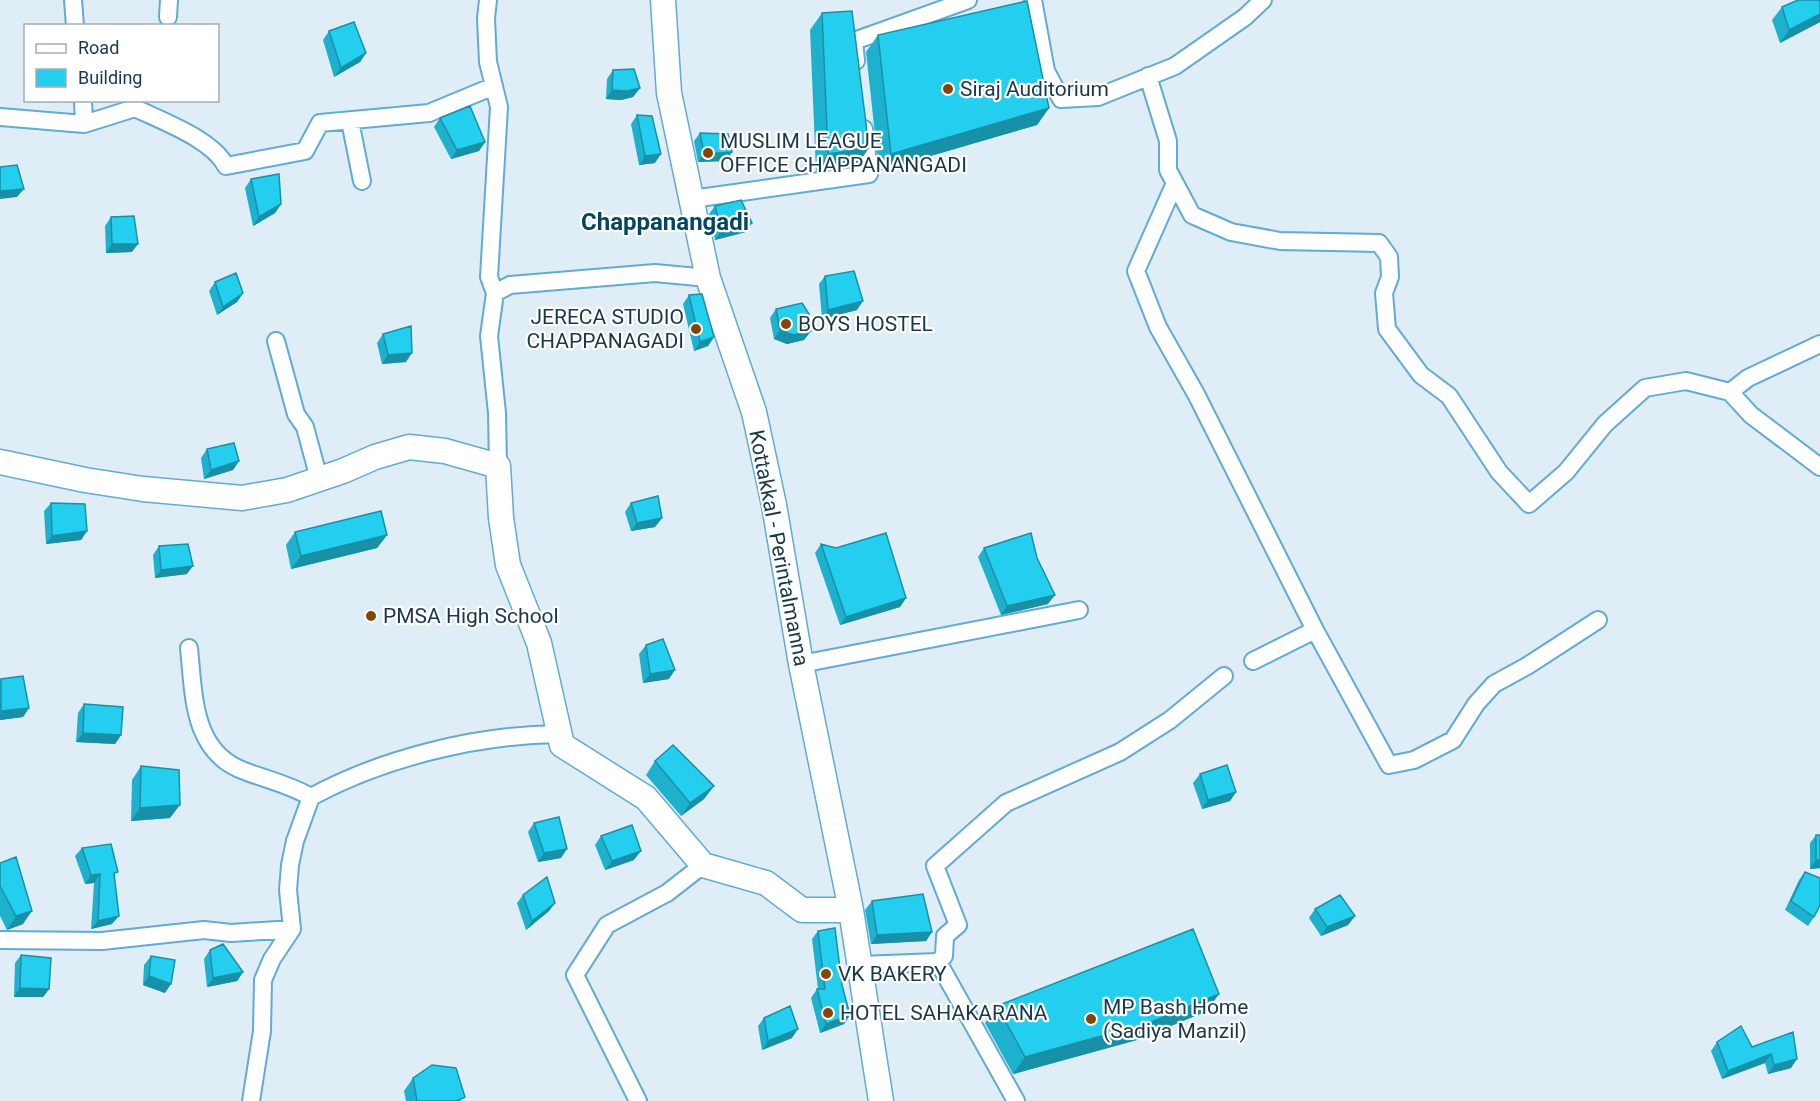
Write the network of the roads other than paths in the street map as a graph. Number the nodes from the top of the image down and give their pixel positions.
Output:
1 (73, 0) edge
2 (170, 0) edge
3 (488, 0) edge
4 (663, 0) edge
5 (968, 0) edge
6 (1033, 0) edge
7 (1263, 0) edge
8 (168, 17) dead end
9 (75, 24) edge
10 (858, 74) edge
11 (1148, 76) junction
12 (494, 86) junction
13 (83, 102) edge
14 (862, 107) edge
15 (0, 117) edge
16 (350, 122) junction
17 (84, 124) junction
18 (362, 181) dead end
19 (1175, 183) junction
20 (692, 199) junction
21 (708, 278) junction
22 (495, 293) junction
23 (276, 341) dead end
24 (1820, 344) edge
25 (1730, 392) junction
26 (0, 462) edge
27 (498, 466) junction
28 (1820, 466) edge
29 (319, 479) junction
30 (1079, 610) dead end
31 (1598, 620) dead end
32 (1315, 630) junction
33 (189, 648) dead end
34 (1253, 661) dead end
35 (801, 664) junction
36 (1224, 676) dead end
37 (558, 734) junction
38 (311, 797) junction
39 (703, 865) junction
40 (851, 910) junction
41 (292, 929) junction
42 (0, 940) edge
43 (938, 962) junction
44 (860, 965) junction
45 (251, 1101) edge
46 (638, 1101) edge
47 (881, 1101) edge
48 (1017, 1101) edge

1 - 9 street
2 - 8 street
3 - 12 street
4 - 20 street, Kottakkal - Perintalmanna
5 - 10 street
6 - 11 street
7 - 11 street
11 - 19 street
12 - 16 street
12 - 22 street
13 - 17 street
14 - 20 street
15 - 17 street
16 - 17 street
16 - 18 street
19 - 25 street
19 - 32 street
20 - 21 street, Kottakkal - Perintalmanna
21 - 22 street
21 - 35 street, Kottakkal - Perintalmanna
22 - 27 street
23 - 29 street
24 - 25 street
25 - 28 street
26 - 29 street
27 - 29 street
27 - 37 street
30 - 35 street
31 - 32 street
32 - 34 street
33 - 38 street
35 - 40 street, Kottakkal - Perintalmanna
36 - 43 street
37 - 38 street
37 - 39 street
38 - 41 street
39 - 40 street
39 - 46 street
40 - 44 street, Kottakkal - Perintalmanna
41 - 42 street
41 - 45 street
43 - 44 street
43 - 48 street
44 - 47 street, Kottakkal - Perintalmanna

